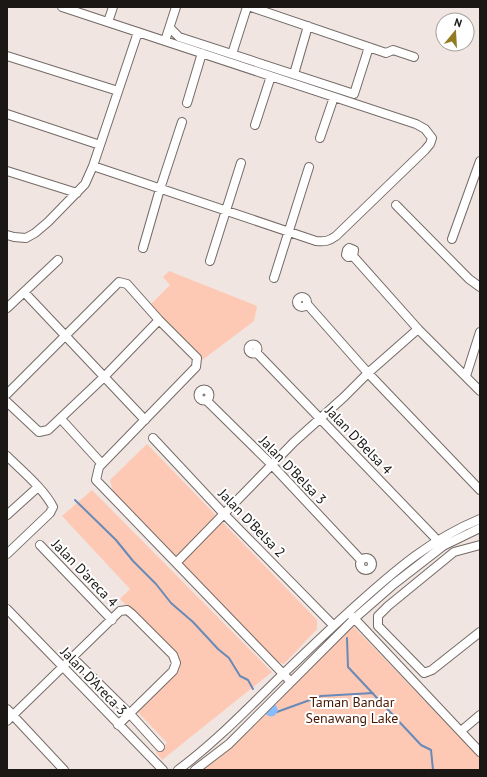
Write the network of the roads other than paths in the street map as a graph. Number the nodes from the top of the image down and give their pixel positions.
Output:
1 (62, 7) edge
2 (113, 7) edge
3 (176, 7) edge
4 (247, 7) edge
5 (251, 7) edge
6 (108, 22) junction
7 (308, 26) junction
8 (170, 28) junction
9 (138, 32) junction
10 (165, 41) junction
11 (369, 47) junction
12 (202, 54) junction
13 (232, 54) junction
14 (7, 56) edge
15 (414, 57) dead end
16 (294, 74) junction
17 (271, 76) junction
18 (118, 91) junction
19 (334, 97) junction
20 (187, 103) dead end
21 (7, 114) edge
22 (182, 122) dead end
23 (255, 124) dead end
24 (320, 138) dead end
25 (100, 145) junction
26 (480, 161) edge
27 (241, 163) dead end
28 (93, 166) junction
29 (309, 167) dead end
30 (7, 171) edge
31 (160, 189) junction
32 (77, 193) junction
33 (396, 205) dead end
34 (226, 211) junction
35 (288, 232) junction
36 (7, 235) edge
37 (452, 239) dead end
38 (143, 248) dead end
39 (353, 256) dead end
40 (58, 260) dead end
41 (210, 261) dead end
42 (274, 278) dead end
43 (480, 287) edge
44 (24, 292) junction
45 (307, 304) dead end
46 (7, 308) edge
47 (159, 320) junction
48 (418, 329) junction
49 (480, 332) edge
50 (64, 336) junction
51 (256, 352) dead end
52 (368, 373) junction
53 (466, 376) junction
54 (104, 377) junction
55 (480, 392) edge
56 (7, 394) edge
57 (206, 400) dead end
58 (7, 402) edge
59 (61, 419) junction
60 (320, 419) junction
61 (145, 420) junction
62 (153, 438) dead end
63 (7, 456) edge
64 (102, 464) junction
65 (272, 465) junction
66 (38, 487) junction
67 (480, 490) edge
68 (224, 514) junction
69 (7, 515) edge
70 (480, 519) edge
71 (480, 528) edge
72 (440, 543) junction
73 (40, 544) dead end
74 (480, 545) edge
75 (7, 554) edge
76 (360, 560) dead end
77 (176, 563) junction
78 (7, 610) edge
79 (348, 612) junction
80 (355, 618) junction
81 (112, 620) junction
82 (333, 625) junction
83 (480, 632) edge
84 (72, 657) junction
85 (63, 667) junction
86 (283, 674) junction
87 (291, 682) junction
88 (130, 714) junction
89 (9, 715) edge
90 (480, 715) edge
91 (118, 726) junction
92 (461, 732) junction
93 (160, 747) dead end
94 (480, 752) edge
95 (64, 770) edge
96 (163, 770) edge
97 (178, 770) edge
98 (195, 770) edge

1 - 6 street
2 - 6 street
3 - 8 street
4 - 13 street
5 - 7 street
6 - 9 street
7 - 11 street
7 - 16 street
8 - 10 street
8 - 13 street
9 - 10 street
9 - 18 street
10 - 12 street
11 - 15 street
11 - 16 street
12 - 17 street
12 - 20 street
13 - 16 street
14 - 18 street
17 - 19 street
17 - 23 street
18 - 25 street
19 - 24 street
19 - 35 street
21 - 25 street
22 - 31 street
25 - 28 street
26 - 37 street
27 - 34 street
28 - 31 street
28 - 32 street
29 - 35 street
30 - 32 street
31 - 34 street
31 - 38 street
32 - 36 street
33 - 43 street
34 - 35 street
34 - 41 street
35 - 42 street
39 - 48 street
40 - 44 street
44 - 46 street
44 - 50 street
45 - 52 street
47 - 50 street
47 - 54 street
47 - 61 street
48 - 52 street
48 - 53 street
49 - 53 street
50 - 54 street
50 - 56 street
51 - 60 street, Jalan D'Belsa 4
52 - 60 street
52 - 67 street
53 - 55 street
54 - 59 street
54 - 61 street
57 - 65 street, Jalan D'Belsa 3
58 - 59 street
59 - 64 street
60 - 65 street
60 - 72 street, Jalan D'Belsa 4
61 - 64 street
62 - 68 street, Jalan D'Belsa 2
63 - 66 street
64 - 77 street
65 - 68 street
65 - 76 street, Jalan D'Belsa 3
66 - 69 street
66 - 75 street
68 - 77 street
68 - 82 street, Jalan D'Belsa 2
70 - 72 street
71 - 72 street
72 - 79 street
72 - 80 street
73 - 81 street, Jalan D'areca 4
74 - 83 street
77 - 86 street
78 - 85 street, Jalan D'Areca 3
79 - 80 street
79 - 82 street
80 - 87 street
80 - 92 street
81 - 84 street
81 - 88 street
82 - 86 street
84 - 85 street
84 - 88 street
85 - 89 street
85 - 91 street, Jalan D'Areca 3
86 - 87 street
86 - 97 street
87 - 98 street
88 - 91 street
88 - 93 street
89 - 95 street
90 - 92 street
91 - 96 street, Jalan D'Areca 3
92 - 94 street

